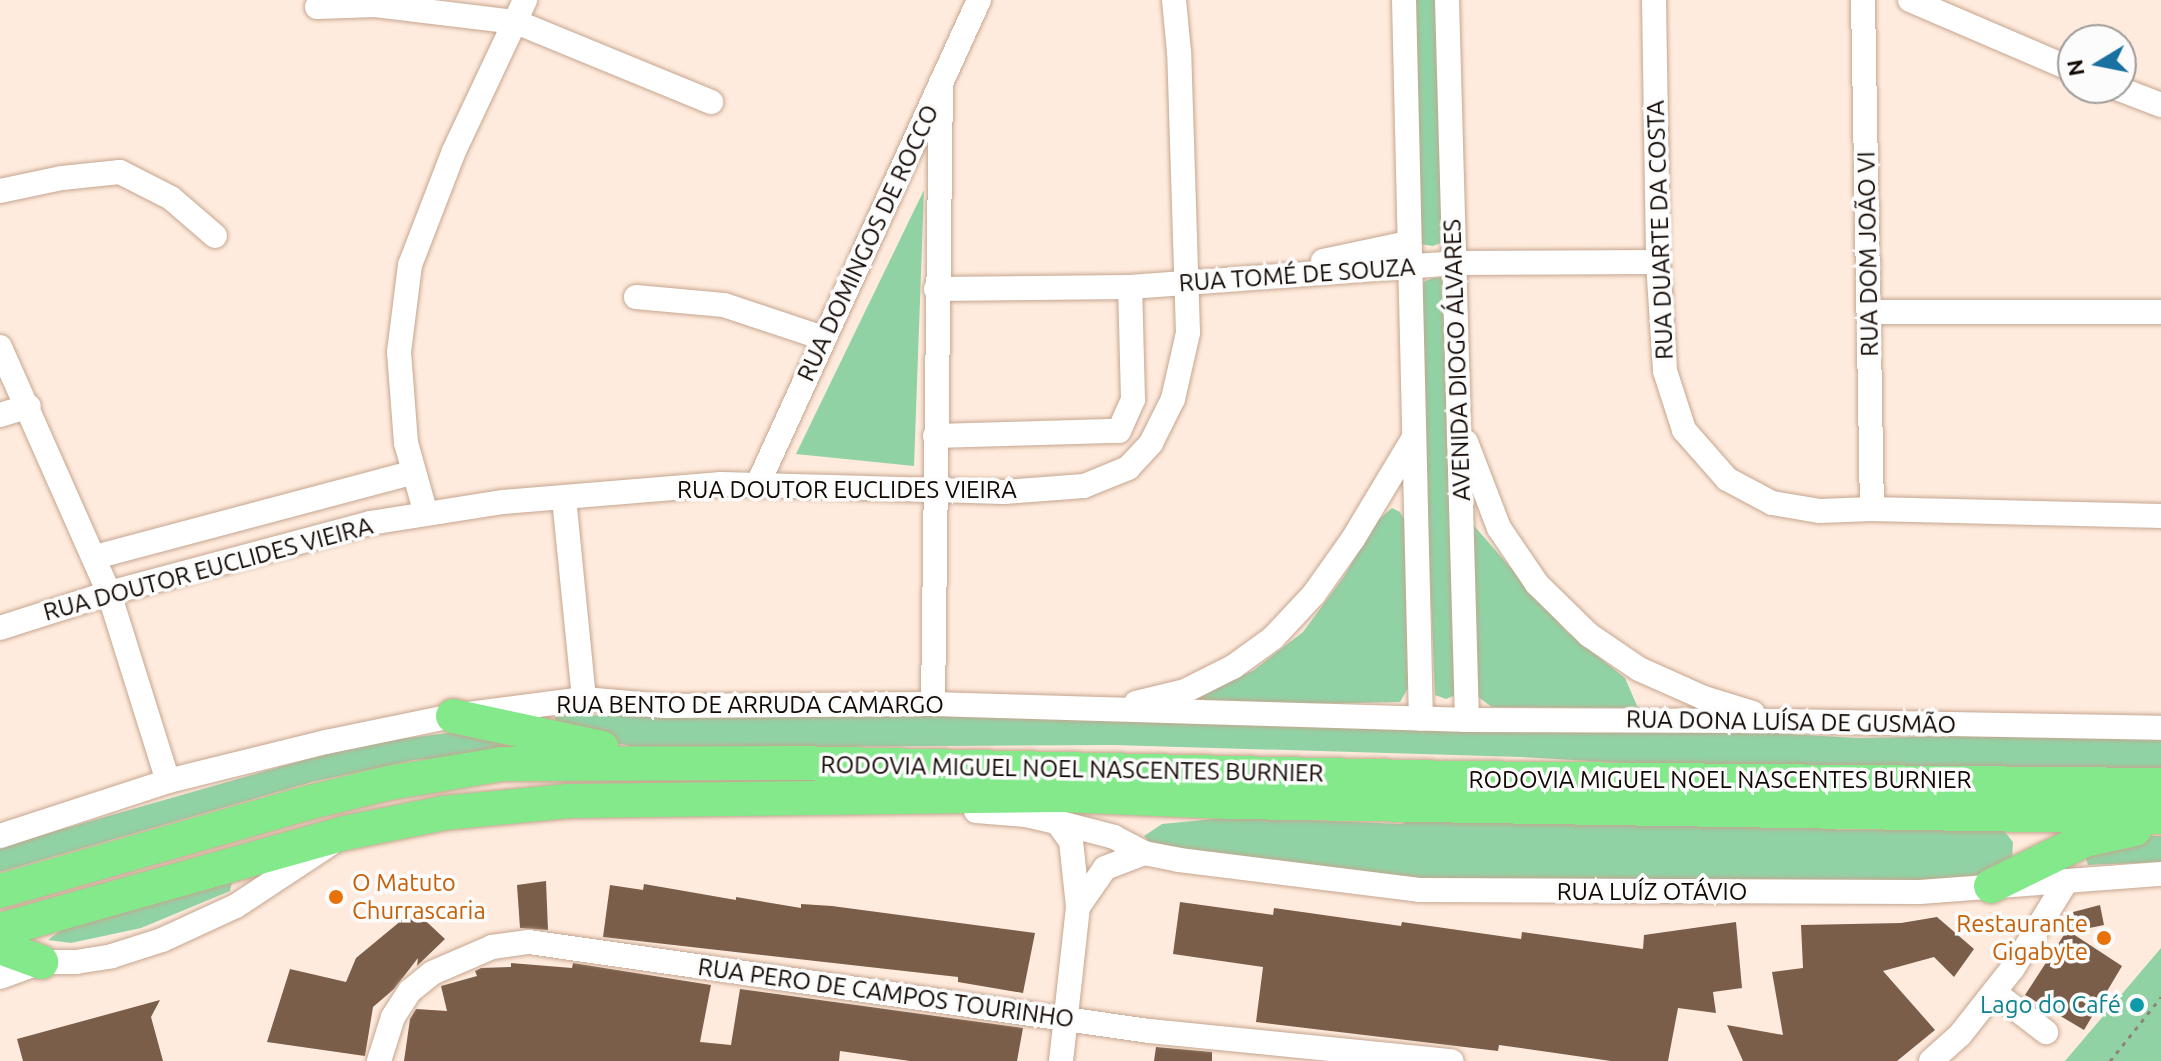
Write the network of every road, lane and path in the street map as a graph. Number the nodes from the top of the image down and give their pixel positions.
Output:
1 (979, 0) edge
2 (1174, 0) edge
3 (1404, 0) edge
4 (1447, 0) edge
5 (1654, 0) edge
6 (1863, 0) edge
7 (1910, 0) edge
8 (317, 7) dead end
9 (520, 11) edge
10 (2057, 63) edge
11 (941, 82) junction
12 (2137, 96) edge
13 (711, 102) dead end
14 (2161, 105) edge
15 (0, 191) edge
16 (215, 236) dead end
17 (1408, 243) junction
18 (1658, 262) junction
19 (1454, 263) junction
20 (1409, 268) junction
21 (1247, 277) junction
22 (1186, 282) junction
23 (1130, 287) junction
24 (936, 289) junction
25 (636, 297) dead end
26 (1869, 312) junction
27 (2161, 312) edge
28 (823, 338) junction
29 (0, 347) edge
30 (1133, 399) junction
31 (29, 406) junction
32 (0, 415) edge
33 (1460, 429) junction
34 (935, 436) junction
35 (1413, 439) junction
36 (1151, 443) junction
37 (414, 472) junction
38 (757, 486) junction
39 (933, 492) junction
40 (564, 498) junction
41 (1872, 509) junction
42 (426, 514) junction
43 (2161, 516) edge
44 (95, 557) junction
45 (109, 593) junction
46 (0, 628) edge
47 (584, 699) junction
48 (933, 704) junction
49 (1115, 709) junction
50 (453, 716) junction
51 (1421, 719) junction
52 (1467, 720) junction
53 (1778, 721) junction
54 (2161, 728) edge
55 (653, 763) junction
56 (168, 781) junction
57 (2161, 785) edge
58 (871, 798) junction
59 (2161, 817) edge
60 (1057, 822) junction
61 (2161, 828) edge
62 (345, 833) junction
63 (0, 836) edge
64 (1144, 853) junction
65 (2161, 874) edge
66 (2066, 882) junction
67 (1991, 886) junction
68 (0, 891) edge
69 (1078, 907) junction
70 (0, 930) edge
71 (0, 947) edge
72 (41, 962) junction
73 (0, 977) edge
74 (1994, 992) junction
75 (2161, 997) edge
76 (1067, 1019) junction
77 (2046, 1032) dead end
78 (379, 1061) edge
79 (1061, 1061) edge
80 (1452, 1061) edge
81 (1931, 1061) edge
82 (2110, 1061) edge

1 - 11 street, RUA DOMINGOS DE ROCCO
2 - 22 street, RUA DOUTOR EUCLIDES VIEIRA
3 - 17 street, AVENIDA DIOGO ÁLVARES
4 - 19 street, AVENIDA DIOGO ÁLVARES
5 - 18 street, RUA DUARTE DA COSTA
6 - 26 street, RUA DOM JOÃO VI
7 - 10 street
8 - 9 street
9 - 13 street
9 - 37 street
11 - 24 street
11 - 28 street, RUA DOMINGOS DE ROCCO
12 - 14 street
15 - 16 street
17 - 20 street, AVENIDA DIOGO ÁLVARES
17 - 21 street
18 - 19 street, RUA TOMÉ DE SOUZA
18 - 41 street, RUA DUARTE DA COSTA
19 - 20 street, RUA TOMÉ DE SOUZA
19 - 33 street, AVENIDA DIOGO ÁLVARES
20 - 21 street, RUA TOMÉ DE SOUZA
20 - 35 street, AVENIDA DIOGO ÁLVARES
21 - 22 street, RUA TOMÉ DE SOUZA
22 - 23 street, RUA TOMÉ DE SOUZA
22 - 36 street, RUA DOUTOR EUCLIDES VIEIRA
23 - 24 street, RUA TOMÉ DE SOUZA
23 - 30 street
24 - 34 street
25 - 28 street
26 - 27 street
26 - 41 street, RUA DOM JOÃO VI
28 - 38 street, RUA DOMINGOS DE ROCCO
29 - 31 street
30 - 34 street
30 - 36 street
31 - 32 street
31 - 44 street
33 - 52 street, AVENIDA DIOGO ÁLVARES
33 - 53 street
34 - 39 street
35 - 49 street
35 - 51 street, AVENIDA DIOGO ÁLVARES
36 - 39 street, RUA DOUTOR EUCLIDES VIEIRA
37 - 42 street
37 - 44 street, RUA DOUTOR EUCLIDES VIEIRA
38 - 39 street, RUA DOUTOR EUCLIDES VIEIRA
38 - 40 street, RUA DOUTOR EUCLIDES VIEIRA
39 - 48 street
40 - 42 street, RUA DOUTOR EUCLIDES VIEIRA
40 - 47 street
41 - 43 street, RUA DUARTE DA COSTA
42 - 45 street, RUA DOUTOR EUCLIDES VIEIRA
44 - 45 street
45 - 46 street, RUA DOUTOR EUCLIDES VIEIRA
45 - 56 street
47 - 48 street, RUA BENTO DE ARRUDA CAMARGO
47 - 50 street, RUA BENTO DE ARRUDA CAMARGO
48 - 49 street, RUA BENTO DE ARRUDA CAMARGO
49 - 51 street, RUA BENTO DE ARRUDA CAMARGO
50 - 55 highway
50 - 56 street, RUA BENTO DE ARRUDA CAMARGO
51 - 52 street, RUA DONA LUÍSA DE GUSMÃO
52 - 53 street, RUA DONA LUÍSA DE GUSMÃO
53 - 54 street, RUA DONA LUÍSA DE GUSMÃO
55 - 57 highway, RODOVIA MIGUEL NOEL NASCENTES BURNIER
55 - 68 highway, RODOVIA MIGUEL NOEL NASCENTES BURNIER
56 - 63 street, RUA BENTO DE ARRUDA CAMARGO
58 - 59 highway, RODOVIA MIGUEL NOEL NASCENTES BURNIER
58 - 60 street, RUA LUÍZ OTÁVIO
58 - 62 highway, RODOVIA MIGUEL NOEL NASCENTES BURNIER
60 - 64 street, RUA LUÍZ OTÁVIO
60 - 69 street
61 - 67 highway
62 - 70 highway, RODOVIA MIGUEL NOEL NASCENTES BURNIER
62 - 72 street
64 - 67 street, RUA LUÍZ OTÁVIO
64 - 69 street
65 - 66 street, RUA LUÍZ OTÁVIO
66 - 67 street, RUA LUÍZ OTÁVIO
66 - 74 street
69 - 76 street
71 - 72 highway
72 - 73 street
74 - 77 street
74 - 81 street
75 - 82 path
76 - 78 street, RUA PERO DE CAMPOS TOURINHO
76 - 79 street
76 - 80 street, RUA PERO DE CAMPOS TOURINHO

